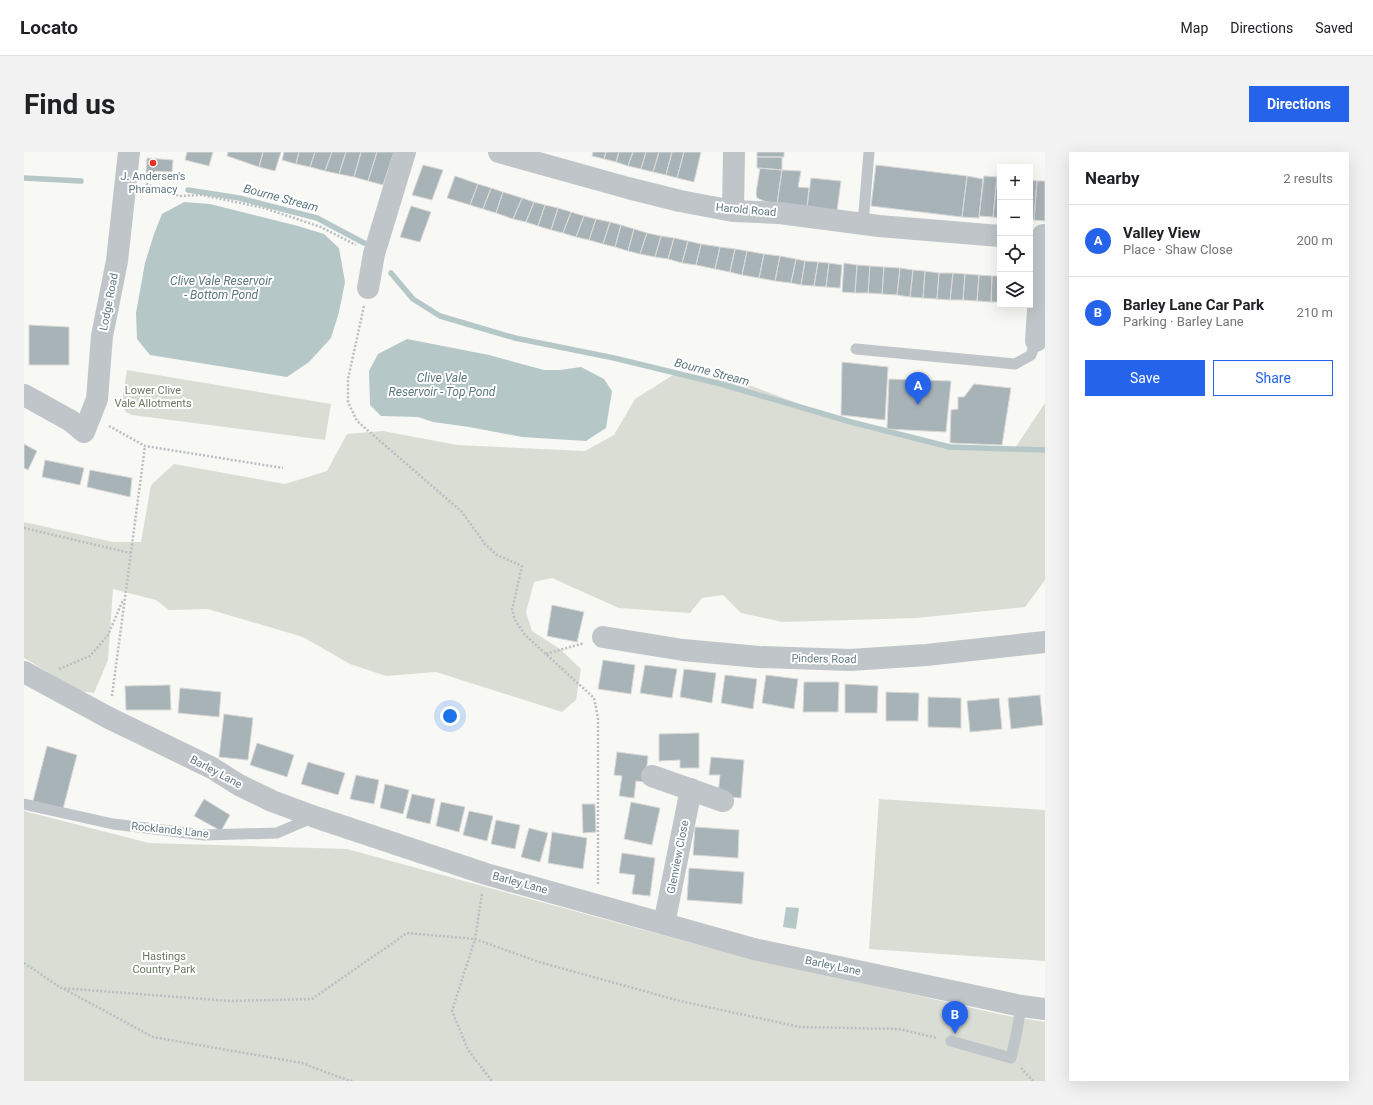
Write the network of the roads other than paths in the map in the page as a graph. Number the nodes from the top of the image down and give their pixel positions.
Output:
1 (128, 152) edge
2 (405, 152) edge
3 (499, 152) edge
4 (734, 152) edge
5 (869, 152) edge
6 (732, 210) junction
7 (863, 224) junction
8 (1039, 235) edge
9 (997, 236) edge
10 (368, 288) road end
11 (1036, 342) joint
12 (856, 350) dead end
13 (24, 395) edge
14 (603, 637) road end
15 (1045, 642) edge
16 (28, 674) edge
17 (652, 776) dead end
18 (691, 789) junction
19 (723, 800) dead end
20 (24, 804) edge
21 (314, 817) junction
22 (664, 924) junction
23 (1021, 1006) junction
24 (1045, 1009) edge
25 (951, 1041) road end

1 - 13 street, Lodge Road
2 - 10 street
3 - 6 street, Harold Road
4 - 6 street
5 - 7 lane
6 - 7 street, Harold Road
7 - 9 street, Harold Road
8 - 11 street
11 - 12 lane
14 - 15 street, Pinders Road
16 - 21 street, Barley Lane
17 - 18 street
18 - 19 street
18 - 22 street, Glenview Close
20 - 21 lane, Rocklands Lane
21 - 22 street, Barley Lane
22 - 23 street, Barley Lane
23 - 24 street, Barley Lane
23 - 25 lane

